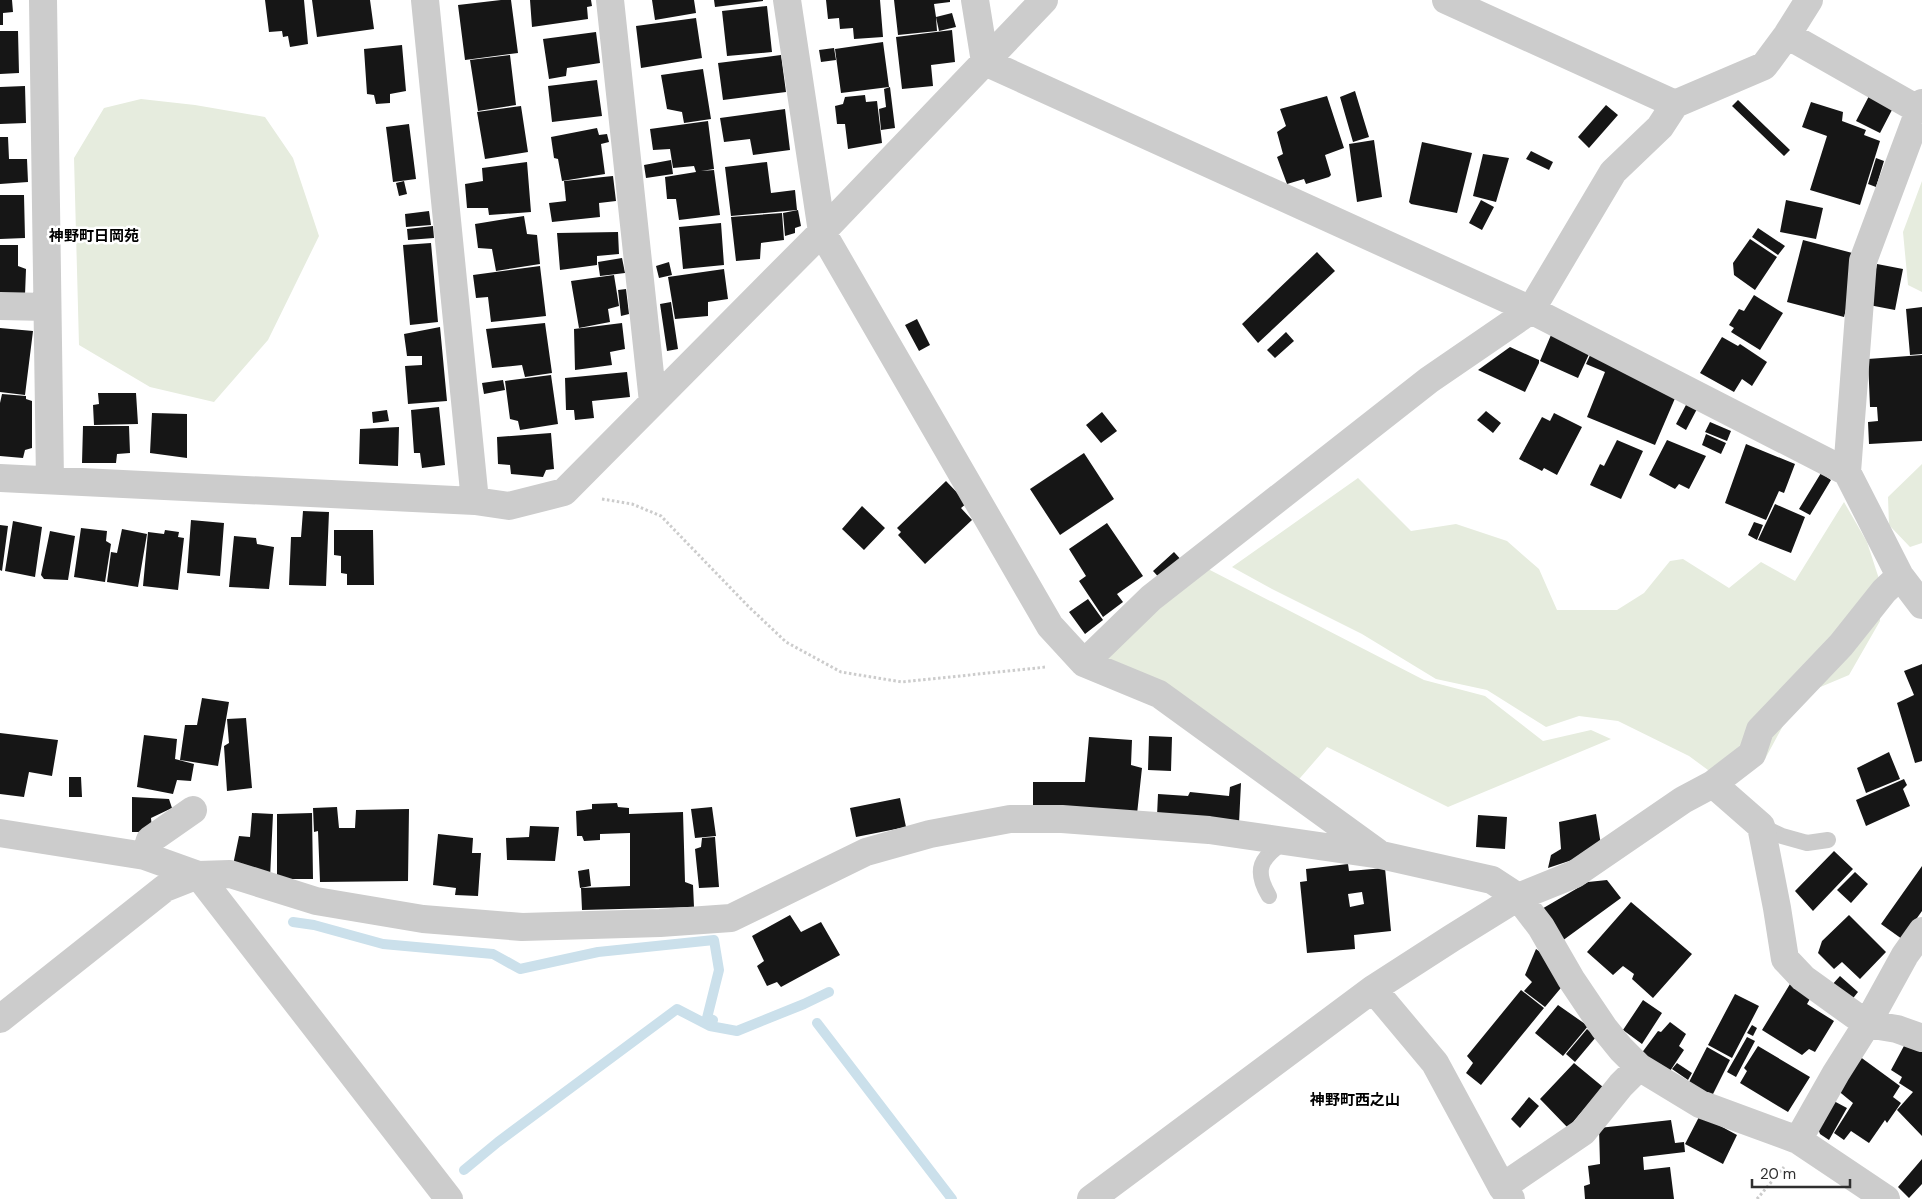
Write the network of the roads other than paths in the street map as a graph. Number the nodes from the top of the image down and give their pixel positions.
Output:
1 (43, 0) edge
2 (426, 0) edge
3 (610, 0) edge
4 (787, 0) edge
5 (975, 0) edge
6 (1044, 0) edge
7 (1446, 0) edge
8 (1809, 0) edge
9 (1787, 35) junction
10 (985, 62) junction
11 (1675, 104) junction
12 (1921, 107) edge
13 (822, 232) junction
14 (0, 306) edge
15 (47, 307) junction
16 (1531, 310) junction
17 (653, 402) junction
18 (1847, 472) junction
19 (0, 478) edge
20 (50, 480) junction
21 (475, 501) junction
22 (1900, 576) junction
23 (1922, 605) edge
24 (1084, 663) junction
25 (1713, 784) junction
26 (193, 810) dead end
27 (1761, 826) junction
28 (0, 834) edge
29 (1828, 840) dead end
30 (1284, 841) junction
31 (1381, 855) junction
32 (145, 856) junction
33 (198, 875) junction
34 (1269, 896) dead end
35 (1518, 897) junction
36 (1922, 931) edge
37 (1373, 989) junction
38 (0, 1019) edge
39 (1867, 1024) junction
40 (1922, 1038) edge
41 (1639, 1067) junction
42 (1798, 1140) junction
43 (1506, 1193) edge
44 (449, 1199) edge
45 (1091, 1199) edge
46 (1886, 1199) edge

1 - 15 street
2 - 21 street
3 - 17 street
4 - 13 street
5 - 10 street
6 - 10 street
7 - 11 street
8 - 9 street
9 - 11 street
9 - 12 street
10 - 13 street
10 - 16 street
11 - 16 street
12 - 18 street
13 - 17 street
13 - 24 street
14 - 15 street
15 - 20 street
16 - 18 street
16 - 24 street
17 - 21 street
18 - 22 street
19 - 20 street
20 - 21 street
22 - 23 street
22 - 25 street
24 - 31 street
25 - 27 street
25 - 35 street
26 - 32 street
27 - 29 lane
27 - 39 street
28 - 32 street
30 - 31 street
30 - 33 street
30 - 34 lane
31 - 35 street
32 - 33 street
33 - 38 street
33 - 44 street
35 - 37 street
35 - 41 street
36 - 39 street
37 - 43 street
37 - 45 street
39 - 40 street
39 - 42 street
41 - 42 street
41 - 43 street
42 - 46 street

